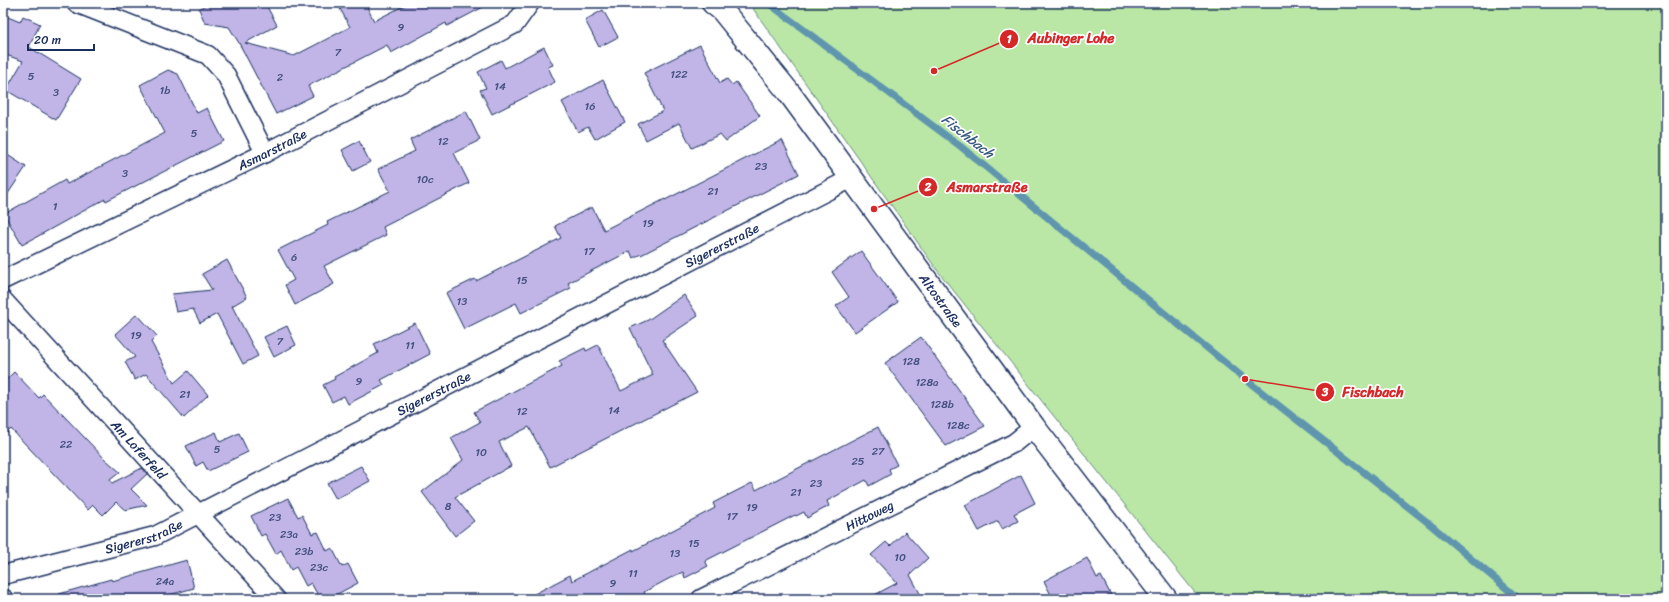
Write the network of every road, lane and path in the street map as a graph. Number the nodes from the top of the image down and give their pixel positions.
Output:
1 (76, 3) edge
2 (530, 3) edge
3 (713, 3) edge
4 (265, 154) junction
5 (852, 178) junction
6 (3, 280) edge
7 (3, 300) edge
8 (1034, 426) junction
9 (199, 513) junction
10 (3, 575) edge
11 (276, 599) edge
12 (701, 599) edge
13 (1166, 599) edge

1 - 4 street
2 - 4 street, Asmarstraße
3 - 5 main road, Altostraße
4 - 6 street, Asmarstraße
5 - 8 main road, Altostraße
5 - 9 street, Sigererstraße
7 - 9 street, Am Loferfeld
8 - 12 street, Hittoweg
8 - 13 main road, Altostraße
9 - 10 street, Sigererstraße
9 - 11 street, Am Loferfeld

